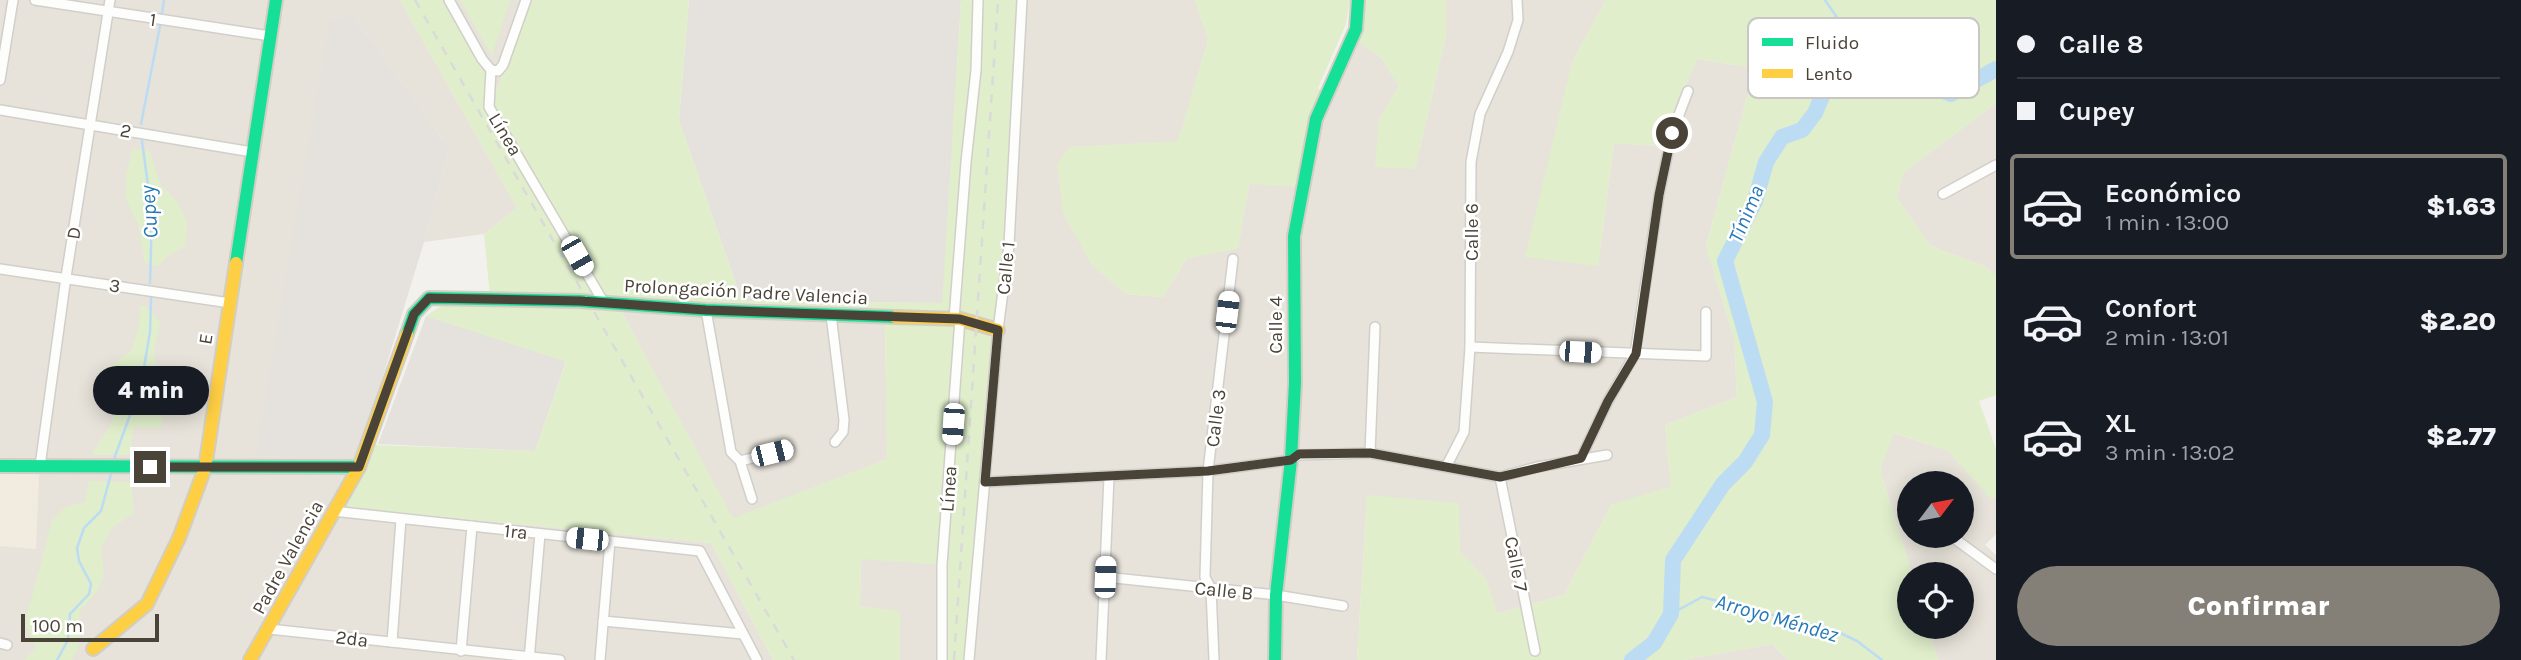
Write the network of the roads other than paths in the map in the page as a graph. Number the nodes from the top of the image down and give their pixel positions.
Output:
1 (13, 0) edge
2 (35, 0) edge
3 (110, 0) edge
4 (276, 0) edge
5 (449, 0) edge
6 (527, 0) edge
7 (978, 0) edge
8 (1022, 0) edge
9 (1358, 0) edge
10 (1517, 0) edge
11 (108, 12) junction
12 (270, 36) junction
13 (491, 70) junction
14 (0, 80) edge
15 (1688, 91) dead end
16 (0, 110) edge
17 (90, 124) junction
18 (252, 152) junction
19 (1996, 165) edge
20 (1943, 194) dead end
21 (1233, 259) dead end
22 (0, 268) edge
23 (66, 277) junction
24 (230, 303) junction
25 (604, 303) junction
26 (706, 310) junction
27 (1706, 313) dead end
28 (414, 314) joint
29 (831, 315) junction
30 (957, 319) junction
31 (1375, 327) dead end
32 (998, 330) junction
33 (1470, 347) junction
34 (1636, 354) junction
35 (835, 442) dead end
36 (790, 449) dead end
37 (1370, 453) junction
38 (1606, 455) dead end
39 (1581, 458) junction
40 (1291, 460) junction
41 (740, 461) junction
42 (0, 466) edge
43 (40, 466) junction
44 (359, 467) junction
45 (1446, 467) junction
46 (205, 468) junction
47 (332, 468) junction
48 (1208, 471) junction
49 (1109, 477) junction
50 (1500, 477) junction
51 (985, 482) junction
52 (343, 494) junction
53 (752, 499) dead end
54 (333, 511) junction
55 (401, 519) junction
56 (472, 526) junction
57 (540, 534) junction
58 (610, 541) junction
59 (1967, 548) edge
60 (1996, 569) edge
61 (1105, 577) junction
62 (1211, 589) junction
63 (1276, 595) junction
64 (1343, 606) dead end
65 (603, 621) junction
66 (269, 629) junction
67 (743, 634) junction
68 (392, 642) junction
69 (93, 649) dead end
70 (461, 650) junction
71 (1535, 651) dead end
72 (529, 658) edge
73 (250, 660) edge
74 (560, 660) edge
75 (600, 660) edge
76 (757, 660) edge
77 (942, 660) edge
78 (969, 660) edge
79 (1101, 660) edge
80 (1213, 660) edge
81 (1275, 660) edge

1 - 14 street
2 - 11 street, 1
3 - 11 street, D
4 - 12 street, E
5 - 13 street
6 - 13 street
7 - 30 street, Línea
8 - 32 street, Calle 1
9 - 40 street, Calle 4
10 - 33 street, Calle 6
11 - 12 street, 1
11 - 17 street, D
12 - 18 street, E
13 - 25 street, Línea
15 - 34 street
16 - 17 street, 2
17 - 18 street, 2
17 - 23 street, D
18 - 24 street, E
19 - 20 street
21 - 48 street, Calle 3
22 - 23 street, 3
23 - 24 street, 3
23 - 43 street, D
24 - 46 street, E
25 - 26 street, Prolongación Padre Valencia
25 - 28 street, Prolongación Padre Valencia
26 - 29 street, Prolongación Padre Valencia
26 - 41 street
27 - 34 street
28 - 44 street, Padre Valencia
29 - 30 street, Prolongación Padre Valencia
29 - 35 street
30 - 32 street, Prolongación Padre Valencia
30 - 77 street, Línea
31 - 37 street
32 - 51 street, Calle 1
33 - 34 street
33 - 45 street, Calle 6
34 - 39 street
36 - 41 street
37 - 40 street
37 - 45 street
38 - 39 street
39 - 50 street
40 - 48 street
40 - 63 street, Calle 4
41 - 53 street
42 - 43 street
43 - 46 street
44 - 47 street
44 - 52 street, Padre Valencia
45 - 50 street
46 - 47 street
46 - 69 street, E
47 - 52 street
48 - 49 street
48 - 62 street, Calle 3
49 - 51 street
49 - 61 street
50 - 71 street, Calle 7
51 - 78 street, Calle 1
52 - 54 street, Padre Valencia
54 - 55 street, 1ra
54 - 66 street, Padre Valencia
55 - 56 street, 1ra
55 - 68 street
56 - 57 street, 1ra
56 - 70 street
57 - 58 street, 1ra
57 - 72 street
58 - 65 street
58 - 67 street, 1ra
59 - 60 street
61 - 62 street, Calle B
61 - 79 street
62 - 63 street, Calle B
62 - 80 street, Calle 3
63 - 64 street, Calle B
63 - 81 street, Calle 4
65 - 67 street
65 - 75 street
66 - 68 street, 2da
66 - 73 street, Padre Valencia
67 - 76 street
68 - 70 street, 2da
70 - 72 street, 2da
72 - 74 street, 2da

